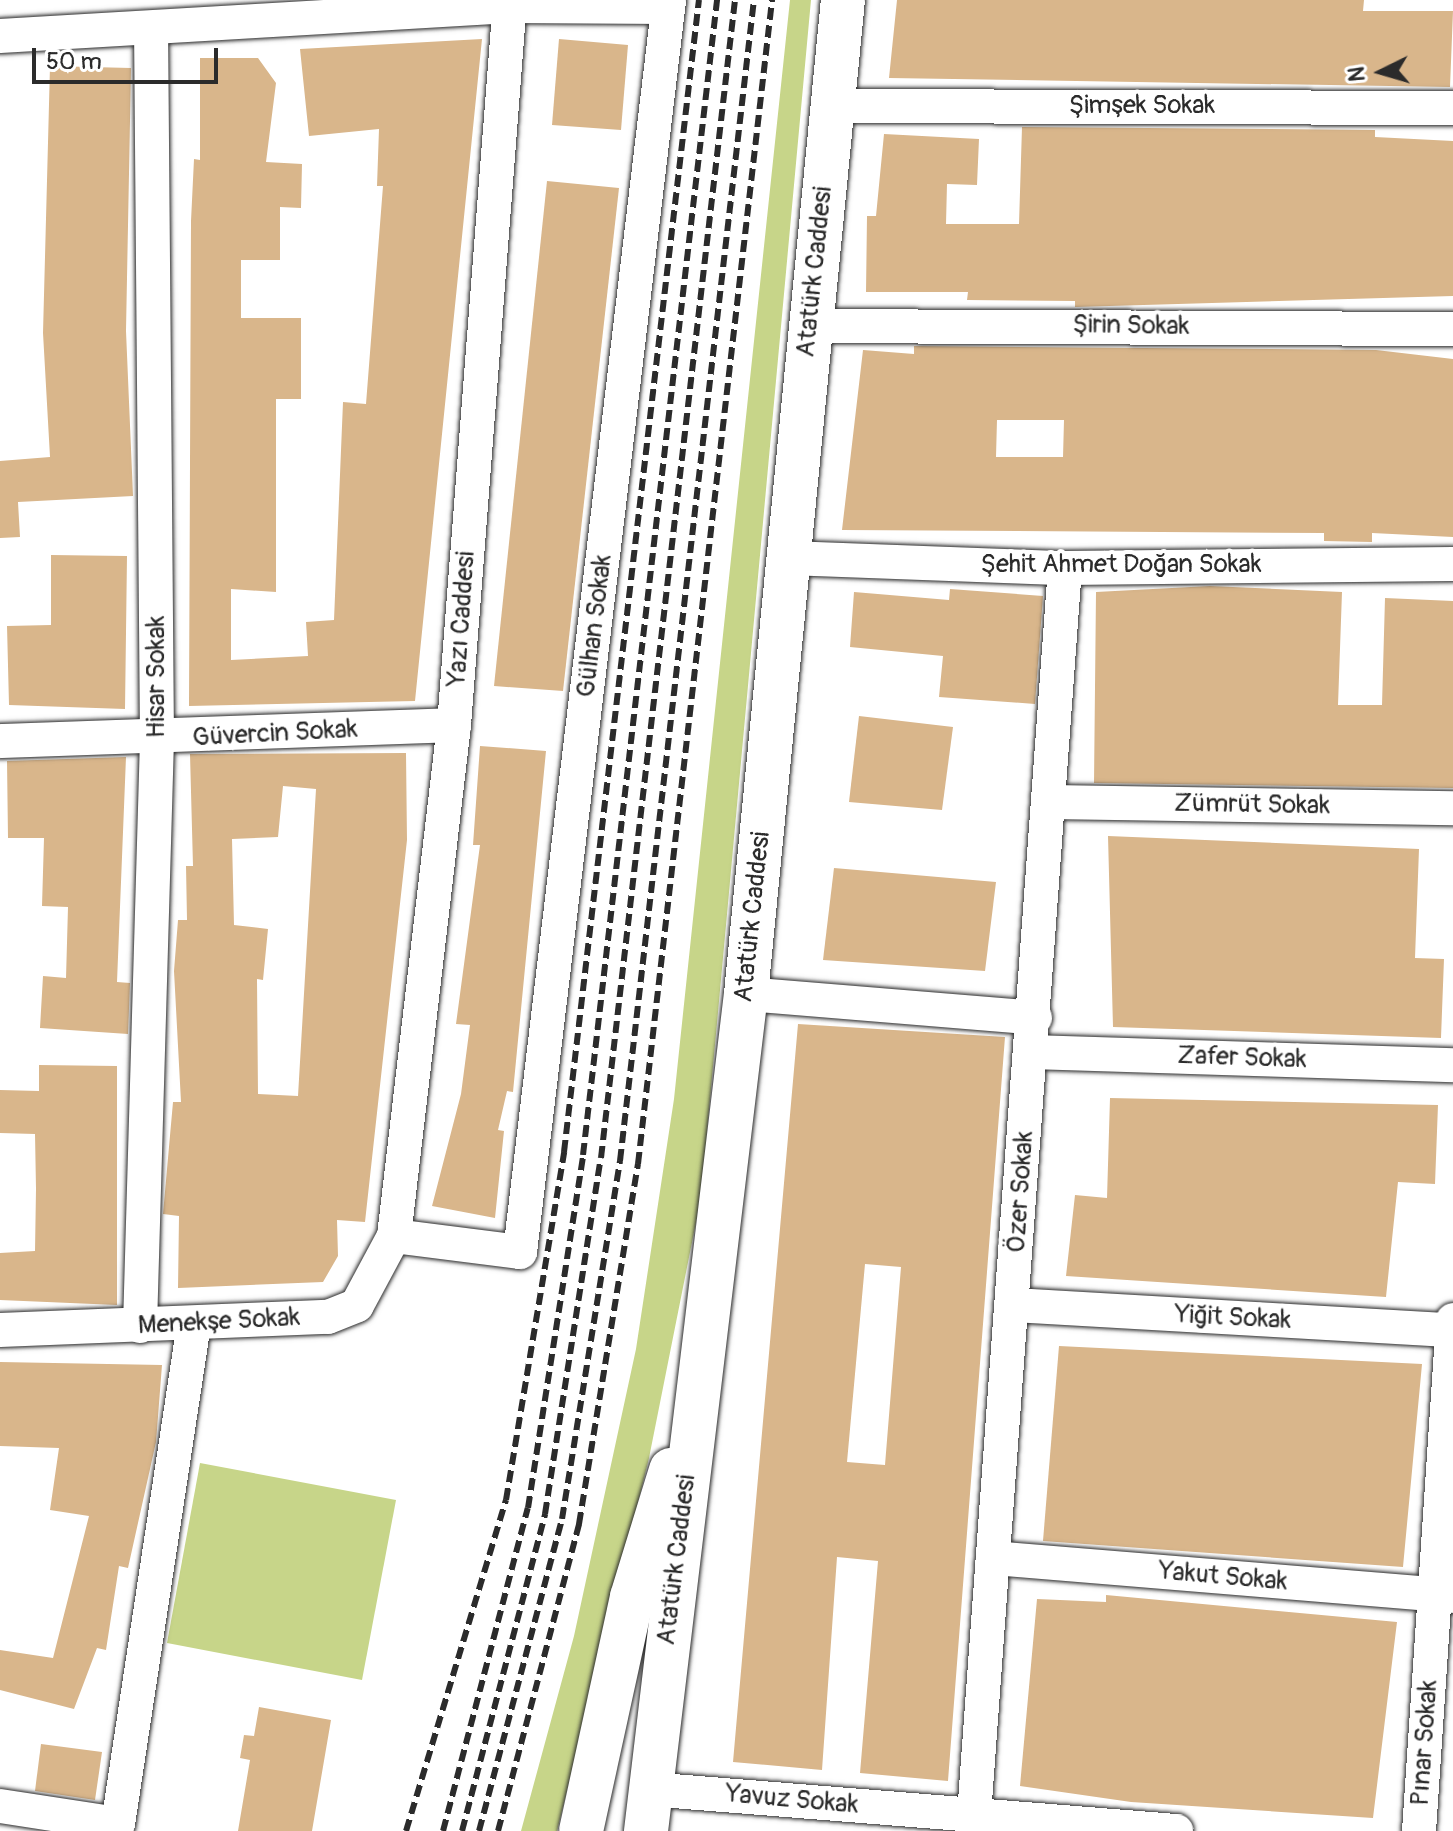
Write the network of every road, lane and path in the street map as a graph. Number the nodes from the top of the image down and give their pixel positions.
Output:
1 (843, 0) edge
2 (510, 3) edge
3 (669, 3) edge
4 (151, 28) junction
5 (0, 36) edge
6 (832, 106) junction
7 (1453, 108) edge
8 (809, 326) junction
9 (1453, 329) edge
10 (788, 558) junction
11 (1453, 564) edge
12 (1065, 568) junction
13 (454, 725) junction
14 (157, 740) junction
15 (0, 741) edge
16 (1051, 802) junction
17 (1453, 808) edge
18 (746, 994) junction
19 (1034, 1035) junction
20 (1453, 1065) edge
21 (394, 1236) junction
22 (1013, 1305) junction
23 (1453, 1320) edge
24 (194, 1324) junction
25 (140, 1326) junction
26 (0, 1330) edge
27 (1453, 1330) edge
28 (697, 1405) junction
29 (993, 1558) junction
30 (1444, 1595) edge
31 (0, 1806) edge
32 (647, 1810) edge
33 (974, 1815) junction
34 (581, 1831) edge
35 (1176, 1831) edge
36 (1419, 1831) edge

1 - 6 main road, Atatürk Caddesi
2 - 3 street
2 - 4 street
2 - 13 street, Yazı Caddesi
3 - 21 street, Gülhan Sokak
4 - 5 street
4 - 14 street, Hisar Sokak
6 - 7 street, Şimşek Sokak
6 - 8 main road, Atatürk Caddesi
8 - 9 street, Şirin Sokak
8 - 10 main road, Atatürk Caddesi
10 - 12 street, Şehit Ahmet Doğan Sokak
10 - 18 main road, Atatürk Caddesi
11 - 12 street, Şehit Ahmet Doğan Sokak
12 - 16 street, Özer Sokak
13 - 14 street, Güvercin Sokak
13 - 21 street, Yazı Caddesi
14 - 15 street, Güvercin Sokak
14 - 25 street, Hisar Sokak
16 - 17 street, Zümrüt Sokak
16 - 19 street, Özer Sokak
18 - 19 street, Zafer Sokak
18 - 28 main road, Atatürk Caddesi
19 - 20 street, Zafer Sokak
19 - 22 street, Özer Sokak
21 - 24 street, Menekşe Sokak
22 - 27 street, Yiğit Sokak
22 - 29 street, Özer Sokak
23 - 27 street, Pınar Sokak
24 - 25 street, Menekşe Sokak
24 - 31 street
25 - 26 street, Menekşe Sokak
27 - 30 street, Pınar Sokak
28 - 32 main road, Atatürk Caddesi
28 - 34 main road
29 - 30 street, Yakut Sokak
29 - 33 street, Özer Sokak
30 - 36 street, Pınar Sokak
32 - 33 street, Yavuz Sokak
33 - 35 street, Yavuz Sokak

